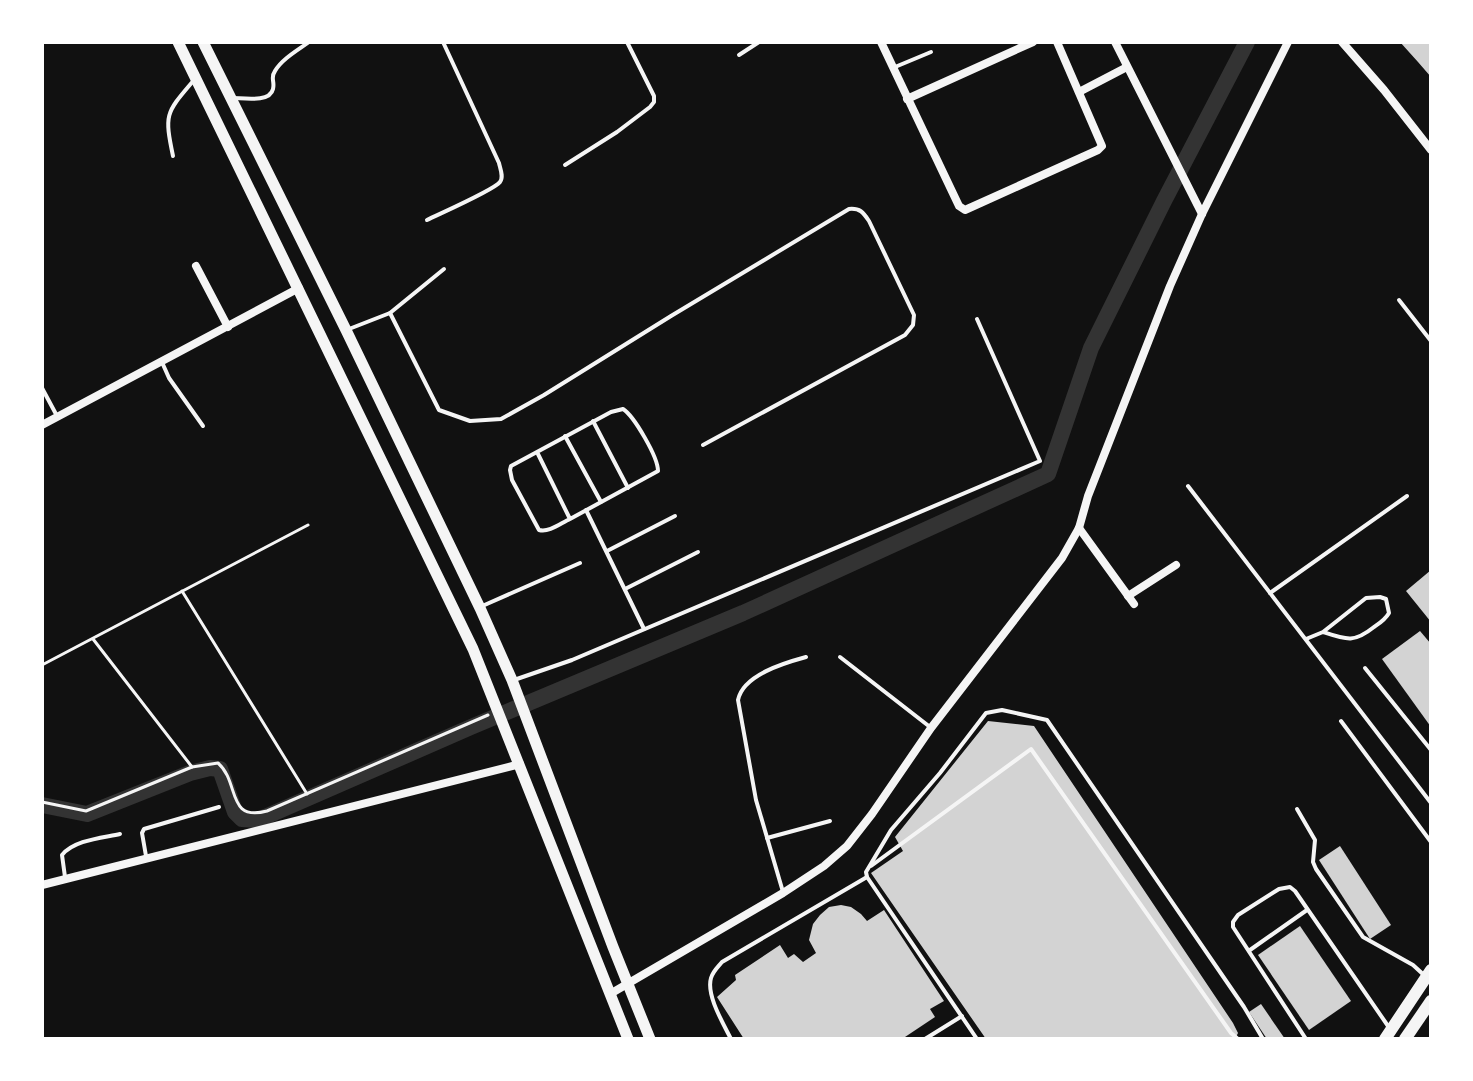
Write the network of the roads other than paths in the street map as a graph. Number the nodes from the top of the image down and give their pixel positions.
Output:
1 (178, 42) edge
2 (203, 42) edge
3 (309, 42) edge
4 (443, 42) edge
5 (627, 42) edge
6 (759, 42) edge
7 (881, 42) edge
8 (1033, 42) edge
9 (1057, 42) edge
10 (1115, 42) edge
11 (1288, 42) edge
12 (1342, 42) edge
13 (931, 52) dead end
14 (739, 55) dead end
15 (1127, 67) junction
16 (893, 68) junction
17 (196, 79) junction
18 (1079, 92) junction
19 (231, 98) junction
20 (907, 99) junction
21 (1431, 150) edge
22 (173, 156) dead end
23 (565, 165) dead end
24 (1202, 214) junction
25 (427, 220) dead end
26 (196, 266) dead end
27 (444, 269) dead end
28 (299, 288) junction
29 (1399, 300) dead end
30 (390, 313) junction
31 (977, 319) dead end
32 (228, 327) junction
33 (346, 330) junction
34 (1431, 341) edge
35 (161, 360) junction
36 (42, 388) edge
37 (57, 416) junction
38 (593, 421) junction
39 (42, 425) edge
40 (203, 426) dead end
41 (565, 436) junction
42 (703, 445) dead end
43 (537, 452) junction
44 (1188, 486) dead end
45 (628, 488) junction
46 (1407, 496) dead end
47 (601, 502) junction
48 (586, 510) junction
49 (675, 516) dead end
50 (570, 519) junction
51 (1079, 528) junction
52 (607, 551) junction
53 (698, 552) dead end
54 (580, 563) dead end
55 (1176, 565) dead end
56 (625, 589) junction
57 (1270, 593) junction
58 (1128, 596) junction
59 (1134, 604) dead end
60 (480, 608) junction
61 (644, 629) junction
62 (1323, 632) junction
63 (1306, 639) junction
64 (806, 657) dead end
65 (840, 657) dead end
66 (1365, 668) dead end
67 (514, 686) junction
68 (1341, 721) dead end
69 (931, 728) junction
70 (1431, 750) edge
71 (520, 764) junction
72 (1431, 803) edge
73 (219, 807) dead end
74 (1297, 809) dead end
75 (830, 821) dead end
76 (120, 834) dead end
77 (767, 838) junction
78 (1431, 842) edge
79 (147, 859) junction
80 (866, 870) junction
81 (867, 877) junction
82 (66, 879) junction
83 (42, 885) edge
84 (783, 893) junction
85 (1307, 910) junction
86 (1250, 950) junction
87 (1428, 974) edge
88 (629, 985) junction
89 (610, 994) junction
90 (1431, 1001) edge
91 (962, 1016) junction
92 (1388, 1035) edge
93 (628, 1039) edge
94 (650, 1039) edge
95 (731, 1039) edge
96 (925, 1039) edge
97 (977, 1039) edge
98 (1238, 1039) edge
99 (1263, 1039) edge
100 (1306, 1039) edge
101 (1405, 1039) edge

1 - 17 street
2 - 19 street
3 - 19 lane
4 - 25 lane
5 - 23 lane
6 - 14 lane
7 - 16 street
8 - 20 street
9 - 18 street
10 - 15 street
11 - 24 street
12 - 21 street
13 - 16 lane
15 - 18 street
15 - 24 street
16 - 20 street
17 - 22 lane
17 - 28 street
18 - 20 street
19 - 33 street
24 - 51 street
26 - 32 street
27 - 30 lane
28 - 32 street
28 - 71 street
29 - 34 lane
30 - 33 lane
30 - 42 lane
31 - 61 lane
32 - 35 street
33 - 60 street
35 - 37 street
35 - 40 lane
36 - 37 lane
37 - 39 street
38 - 41 lane
38 - 45 lane
38 - 45 lane
41 - 43 lane
41 - 47 lane
43 - 50 lane
43 - 50 lane
44 - 57 lane
45 - 47 lane
46 - 57 lane
47 - 48 lane
48 - 50 lane
48 - 52 lane
49 - 52 lane
51 - 58 street
51 - 69 street
52 - 56 lane
53 - 56 lane
54 - 60 lane
55 - 58 street
56 - 61 lane
57 - 63 lane
58 - 59 street
60 - 67 street
61 - 67 lane
62 - 62 lane
62 - 63 lane
63 - 72 lane
64 - 77 lane
65 - 69 lane
66 - 70 lane
67 - 88 street
68 - 78 lane
69 - 84 street
71 - 79 street
71 - 89 street
73 - 79 lane
74 - 87 lane
75 - 77 lane
76 - 82 lane
77 - 84 lane
79 - 82 street
80 - 81 lane
80 - 98 lane
80 - 99 lane
81 - 91 lane
81 - 95 lane
82 - 83 street
84 - 88 street
85 - 86 lane
85 - 86 lane
85 - 92 lane
86 - 100 lane
87 - 92 main road
88 - 89 street
88 - 94 street
89 - 93 street
90 - 101 main road
91 - 96 lane
91 - 97 lane

